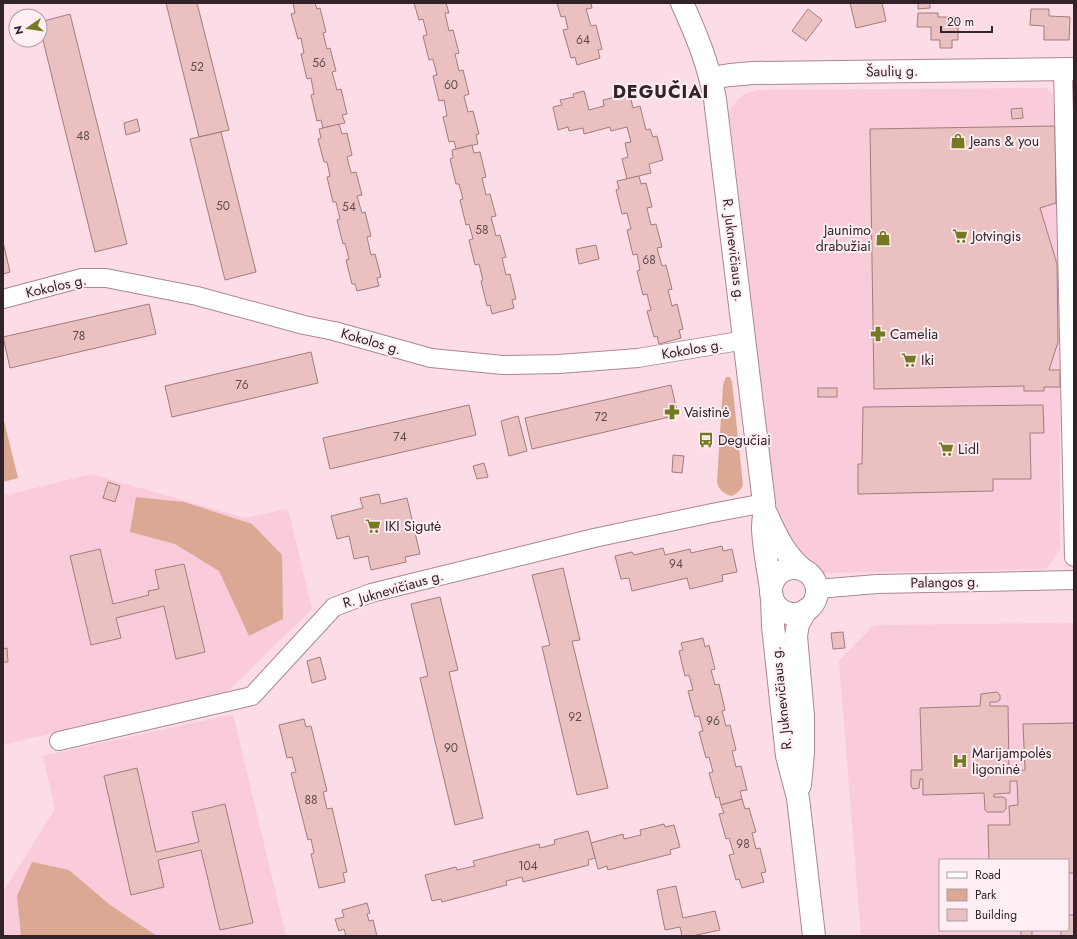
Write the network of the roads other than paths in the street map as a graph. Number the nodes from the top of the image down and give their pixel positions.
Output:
1 (682, 3) edge
2 (1068, 69) edge
3 (711, 78) junction
4 (3, 299) edge
5 (745, 340) junction
6 (765, 508) junction
7 (1074, 557) edge
8 (802, 569) junction
9 (1074, 580) edge
10 (817, 588) junction
11 (771, 593) junction
12 (806, 610) junction
13 (59, 741) dead end
14 (798, 798) junction
15 (814, 936) edge

1 - 3 street, R. Juknevičiaus g.
2 - 3 street, Šaulių g.
2 - 7 street
3 - 5 street, R. Juknevičiaus g.
4 - 5 street, Kokolos g.
5 - 6 street, R. Juknevičiaus g.
6 - 8 street, R. Juknevičiaus g.
6 - 11 street, R. Juknevičiaus g.
6 - 13 street, R. Juknevičiaus g.
8 - 10 street
8 - 11 street
9 - 10 street, Palangos g.
10 - 12 street
11 - 12 street
11 - 14 street, R. Juknevičiaus g.
12 - 14 street, R. Juknevičiaus g.
14 - 15 street, R. Juknevičiaus g.

